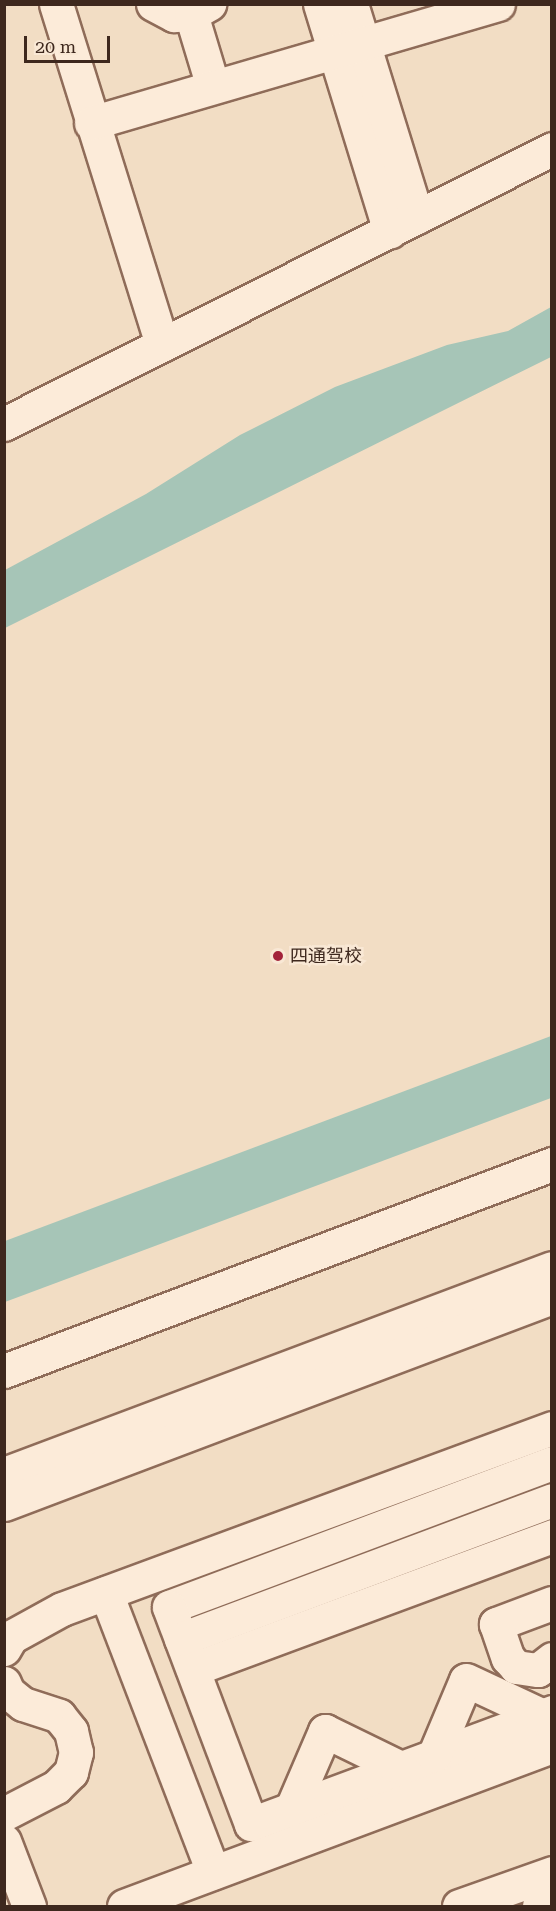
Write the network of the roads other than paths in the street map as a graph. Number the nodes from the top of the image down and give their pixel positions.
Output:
1 (56, 4) edge
2 (153, 4) edge
3 (320, 4) edge
4 (351, 4) edge
5 (486, 6) edge
6 (200, 9) edge
7 (349, 48) junction
8 (213, 87) junction
9 (92, 123) junction
10 (552, 149) edge
11 (403, 224) junction
12 (162, 345) junction
13 (4, 424) edge
14 (552, 1164) edge
15 (552, 1268) edge
16 (552, 1297) edge
17 (4, 1371) edge
18 (552, 1428) edge
19 (552, 1463) edge
20 (4, 1474) edge
21 (552, 1500) edge
22 (4, 1504) edge
23 (552, 1536) edge
24 (106, 1593) junction
25 (552, 1603) edge
26 (181, 1639) junction
27 (4, 1649) edge
28 (552, 1659) edge
29 (193, 1670) junction
30 (4, 1683) edge
31 (549, 1724) edge
32 (434, 1756) junction
33 (401, 1768) junction
34 (291, 1810) junction
35 (4, 1814) edge
36 (4, 1841) edge
37 (213, 1872) junction
38 (552, 1873) edge
39 (552, 1902) edge
40 (29, 1906) edge
41 (124, 1906) edge
42 (459, 1906) edge
43 (539, 1906) edge

1 - 9 lane
2 - 6 lane
3 - 7 lane
4 - 7 lane
5 - 7 lane
6 - 8 lane
7 - 8 lane
7 - 11 lane
8 - 9 lane
9 - 12 lane
10 - 11 lane
11 - 12 lane
12 - 13 lane
14 - 17 lane
15 - 20 lane
16 - 22 lane
18 - 24 lane
19 - 26 lane
21 - 26 lane
23 - 29 lane
24 - 27 lane
24 - 37 lane
25 - 28 lane
26 - 29 lane
29 - 34 lane
30 - 35 lane
31 - 32 lane
31 - 32 lane
31 - 37 lane
32 - 33 lane
33 - 34 lane
33 - 34 lane
36 - 40 lane
37 - 41 lane
38 - 42 lane
39 - 43 lane

